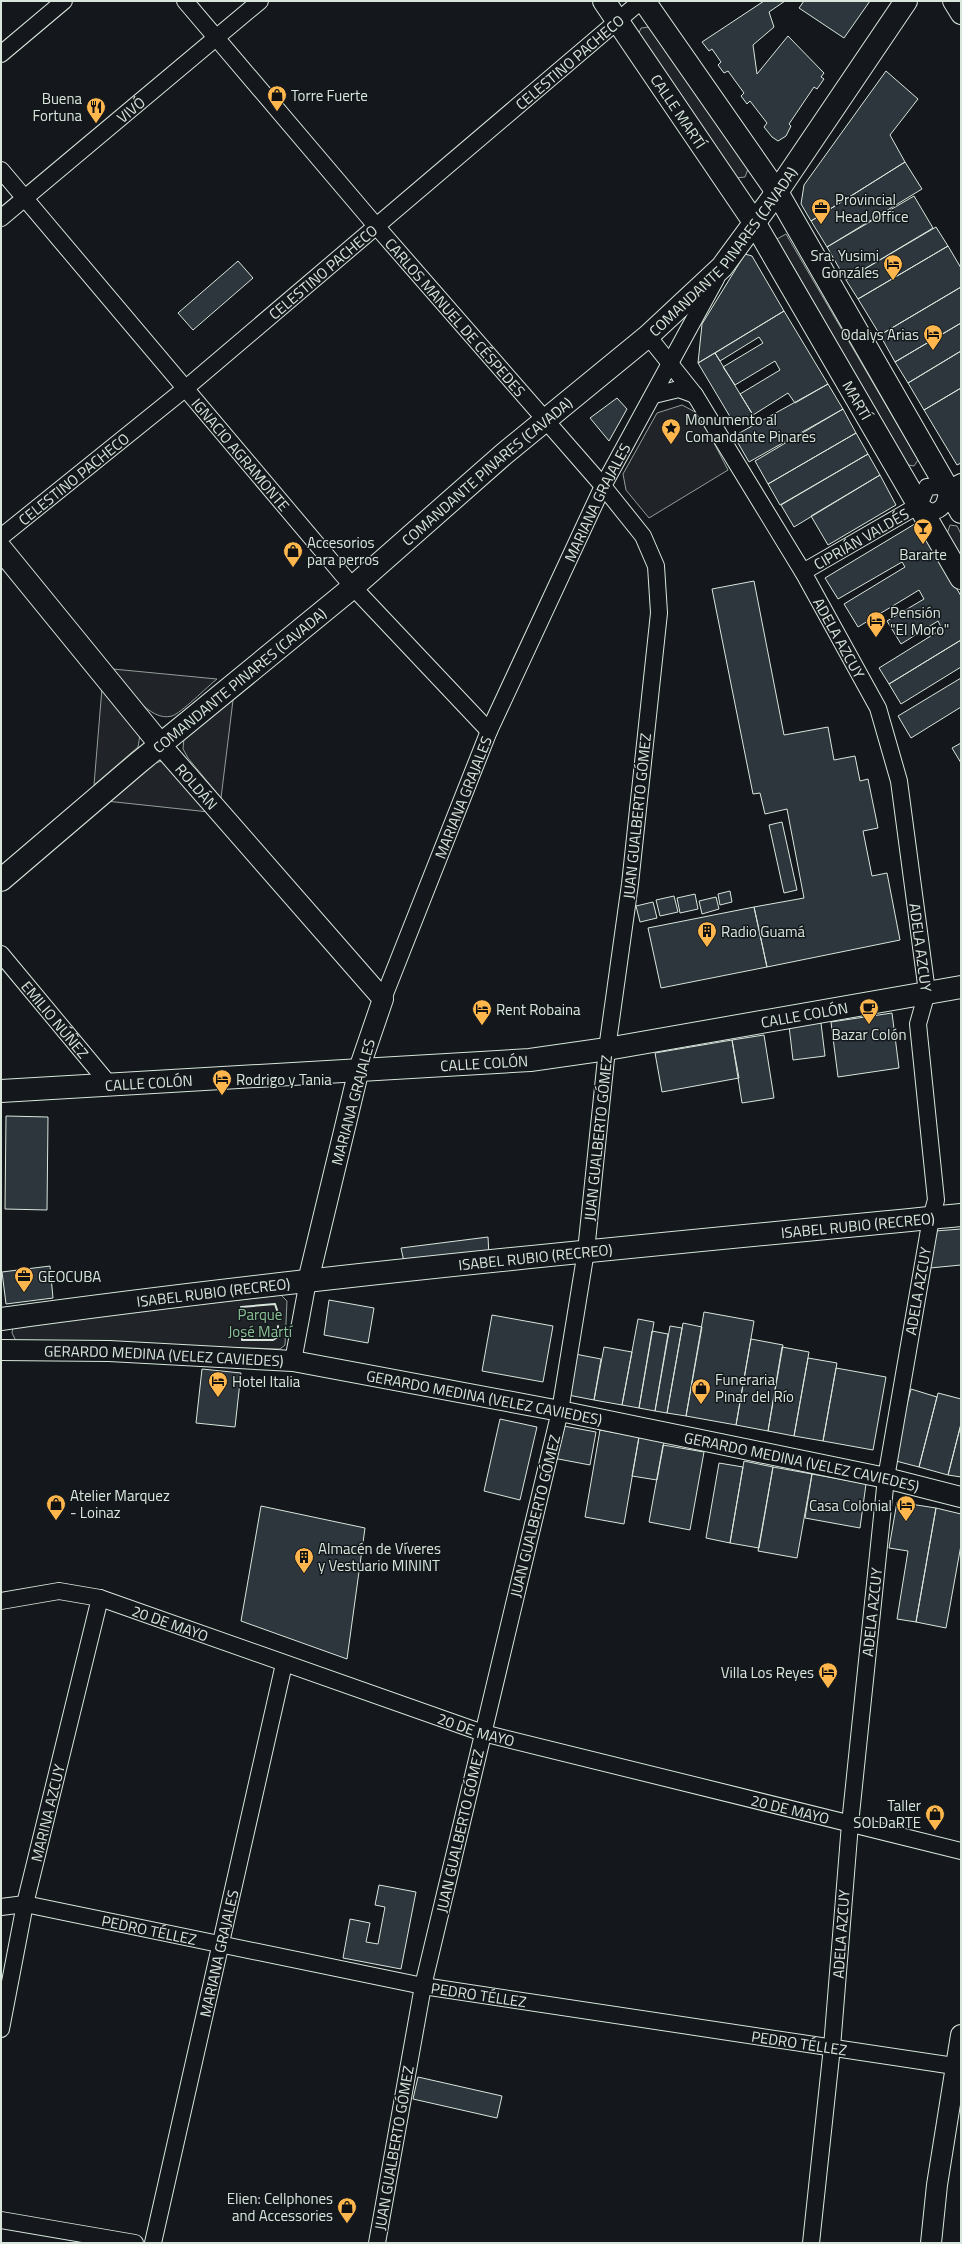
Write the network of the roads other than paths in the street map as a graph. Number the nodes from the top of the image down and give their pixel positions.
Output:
1 (64, 1) edge
2 (185, 1) edge
3 (260, 1) edge
4 (604, 1) edge
5 (642, 1) edge
6 (906, 1) edge
7 (953, 1) edge
8 (961, 14) edge
9 (617, 21) junction
10 (217, 38) junction
11 (1, 54) edge
12 (1, 170) edge
13 (25, 199) junction
14 (782, 201) junction
15 (1, 218) edge
16 (754, 222) junction
17 (377, 227) junction
18 (722, 267) junction
19 (648, 336) junction
20 (670, 362) junction
21 (186, 388) junction
22 (654, 395) junction
23 (694, 395) junction
24 (545, 421) junction
25 (954, 485) edge
26 (603, 486) junction
27 (919, 504) junction
28 (961, 512) edge
29 (1, 537) edge
30 (1, 549) edge
31 (803, 572) junction
32 (961, 578) edge
33 (353, 587) junction
34 (489, 730) junction
35 (160, 744) junction
36 (1, 880) edge
37 (1, 954) edge
38 (961, 987) edge
39 (927, 992) junction
40 (383, 999) junction
41 (607, 1049) junction
42 (359, 1069) junction
43 (109, 1084) junction
44 (1, 1091) edge
45 (961, 1215) edge
46 (931, 1218) junction
47 (586, 1251) junction
48 (308, 1281) junction
49 (1, 1319) edge
50 (1, 1350) edge
51 (293, 1361) junction
52 (560, 1411) junction
53 (886, 1478) junction
54 (961, 1496) edge
55 (100, 1598) junction
56 (1, 1601) edge
57 (284, 1664) junction
58 (482, 1733) junction
59 (850, 1824) junction
60 (961, 1851) edge
61 (25, 1904) junction
62 (1, 1907) edge
63 (220, 1944) junction
64 (424, 1986) junction
65 (1, 2029) edge
66 (961, 2035) edge
67 (832, 2047) junction
68 (958, 2066) edge
69 (1, 2220) edge
70 (135, 2243) edge
71 (153, 2243) edge
72 (376, 2243) edge
73 (811, 2243) edge
74 (931, 2243) edge

1 - 11 street
2 - 10 street, CARLOS MANUEL DE CÉSPEDES
3 - 10 street, VIVÓ
4 - 9 main road, CALLE MARTÍ
5 - 9 street, CELESTINO PACHECO
5 - 14 main road
6 - 14 main road, COMANDANTE PINARES (CAVADA)
7 - 8 street
9 - 16 main road, CALLE MARTÍ
9 - 17 street, CELESTINO PACHECO
10 - 13 street, VIVÓ
10 - 17 street, CARLOS MANUEL DE CÉSPEDES
12 - 13 street, IGNACIO AGRAMONTE
13 - 15 street, VIVÓ
13 - 21 street, IGNACIO AGRAMONTE
14 - 16 main road, COMANDANTE PINARES (CAVADA)
14 - 25 main road
16 - 18 main road, COMANDANTE PINARES (CAVADA)
16 - 27 main road, MARTÍ
17 - 21 street, CELESTINO PACHECO
17 - 24 street, CARLOS MANUEL DE CÉSPEDES
18 - 19 main road, COMANDANTE PINARES (CAVADA)
18 - 20 street, MARIANA GRAJALES
19 - 20 street, ADELA AZCUY
19 - 24 main road, COMANDANTE PINARES (CAVADA)
20 - 22 street, MARIANA GRAJALES
20 - 23 street, ADELA AZCUY
21 - 29 street, CELESTINO PACHECO
21 - 33 street, IGNACIO AGRAMONTE
22 - 23 street
22 - 26 street, MARIANA GRAJALES
23 - 31 street, ADELA AZCUY
24 - 26 street, CARLOS MANUEL DE CÉSPEDES
24 - 33 main road, COMANDANTE PINARES (CAVADA)
25 - 27 street, CIPRIÁN VALDÉS
25 - 28 main road
26 - 34 street, MARIANA GRAJALES
26 - 41 street, JUAN GUALBERTO GÓMEZ
27 - 31 street, CIPRIÁN VALDÉS
27 - 32 main road, MARTÍ
30 - 35 main road, ROLDÁN
31 - 39 street, ADELA AZCUY
33 - 34 street, IGNACIO AGRAMONTE
33 - 35 main road, COMANDANTE PINARES (CAVADA)
34 - 40 street, MARIANA GRAJALES
35 - 36 main road, COMANDANTE PINARES (CAVADA)
35 - 40 street, ROLDÁN
37 - 43 street, EMILIO NÚÑEZ
38 - 39 main road, CALLE COLÓN
39 - 41 main road, CALLE COLÓN
39 - 46 street, ADELA AZCUY
40 - 42 street, MARIANA GRAJALES
41 - 42 main road, CALLE COLÓN
41 - 47 street, JUAN GUALBERTO GÓMEZ
42 - 43 main road, CALLE COLÓN
42 - 48 street, MARIANA GRAJALES
43 - 44 main road, CALLE COLÓN
45 - 46 main road, ISABEL RUBIO (RECREO)
46 - 47 main road, ISABEL RUBIO (RECREO)
46 - 53 street, ADELA AZCUY
47 - 48 main road, ISABEL RUBIO (RECREO)
47 - 52 street, JUAN GUALBERTO GÓMEZ
48 - 49 main road, ISABEL RUBIO (RECREO)
48 - 51 street, MARIANA GRAJALES
50 - 51 street, GERARDO MEDINA (VELEZ CAVIEDES)
51 - 52 street, GERARDO MEDINA (VELEZ CAVIEDES)
52 - 53 street, GERARDO MEDINA (VELEZ CAVIEDES)
52 - 58 street, JUAN GUALBERTO GÓMEZ
53 - 54 street, GERARDO MEDINA (VELEZ CAVIEDES)
53 - 59 street, ADELA AZCUY
55 - 56 street, 20 DE MAYO
55 - 57 street, 20 DE MAYO
55 - 61 street, MARINA AZCUY
57 - 58 street, 20 DE MAYO
57 - 63 street, MARIANA GRAJALES
58 - 59 street, 20 DE MAYO
58 - 64 street, JUAN GUALBERTO GÓMEZ
59 - 60 street, 20 DE MAYO
59 - 67 street, ADELA AZCUY
61 - 62 street, PEDRO TÉLLEZ
61 - 63 street, PEDRO TÉLLEZ
61 - 65 street, MARINA AZCUY
63 - 64 street, PEDRO TÉLLEZ
63 - 71 street, MARIANA GRAJALES
64 - 67 street, PEDRO TÉLLEZ
64 - 72 street, JUAN GUALBERTO GÓMEZ
66 - 68 street
67 - 68 street, PEDRO TÉLLEZ
67 - 73 street, ADELA AZCUY
68 - 74 street
69 - 70 street

